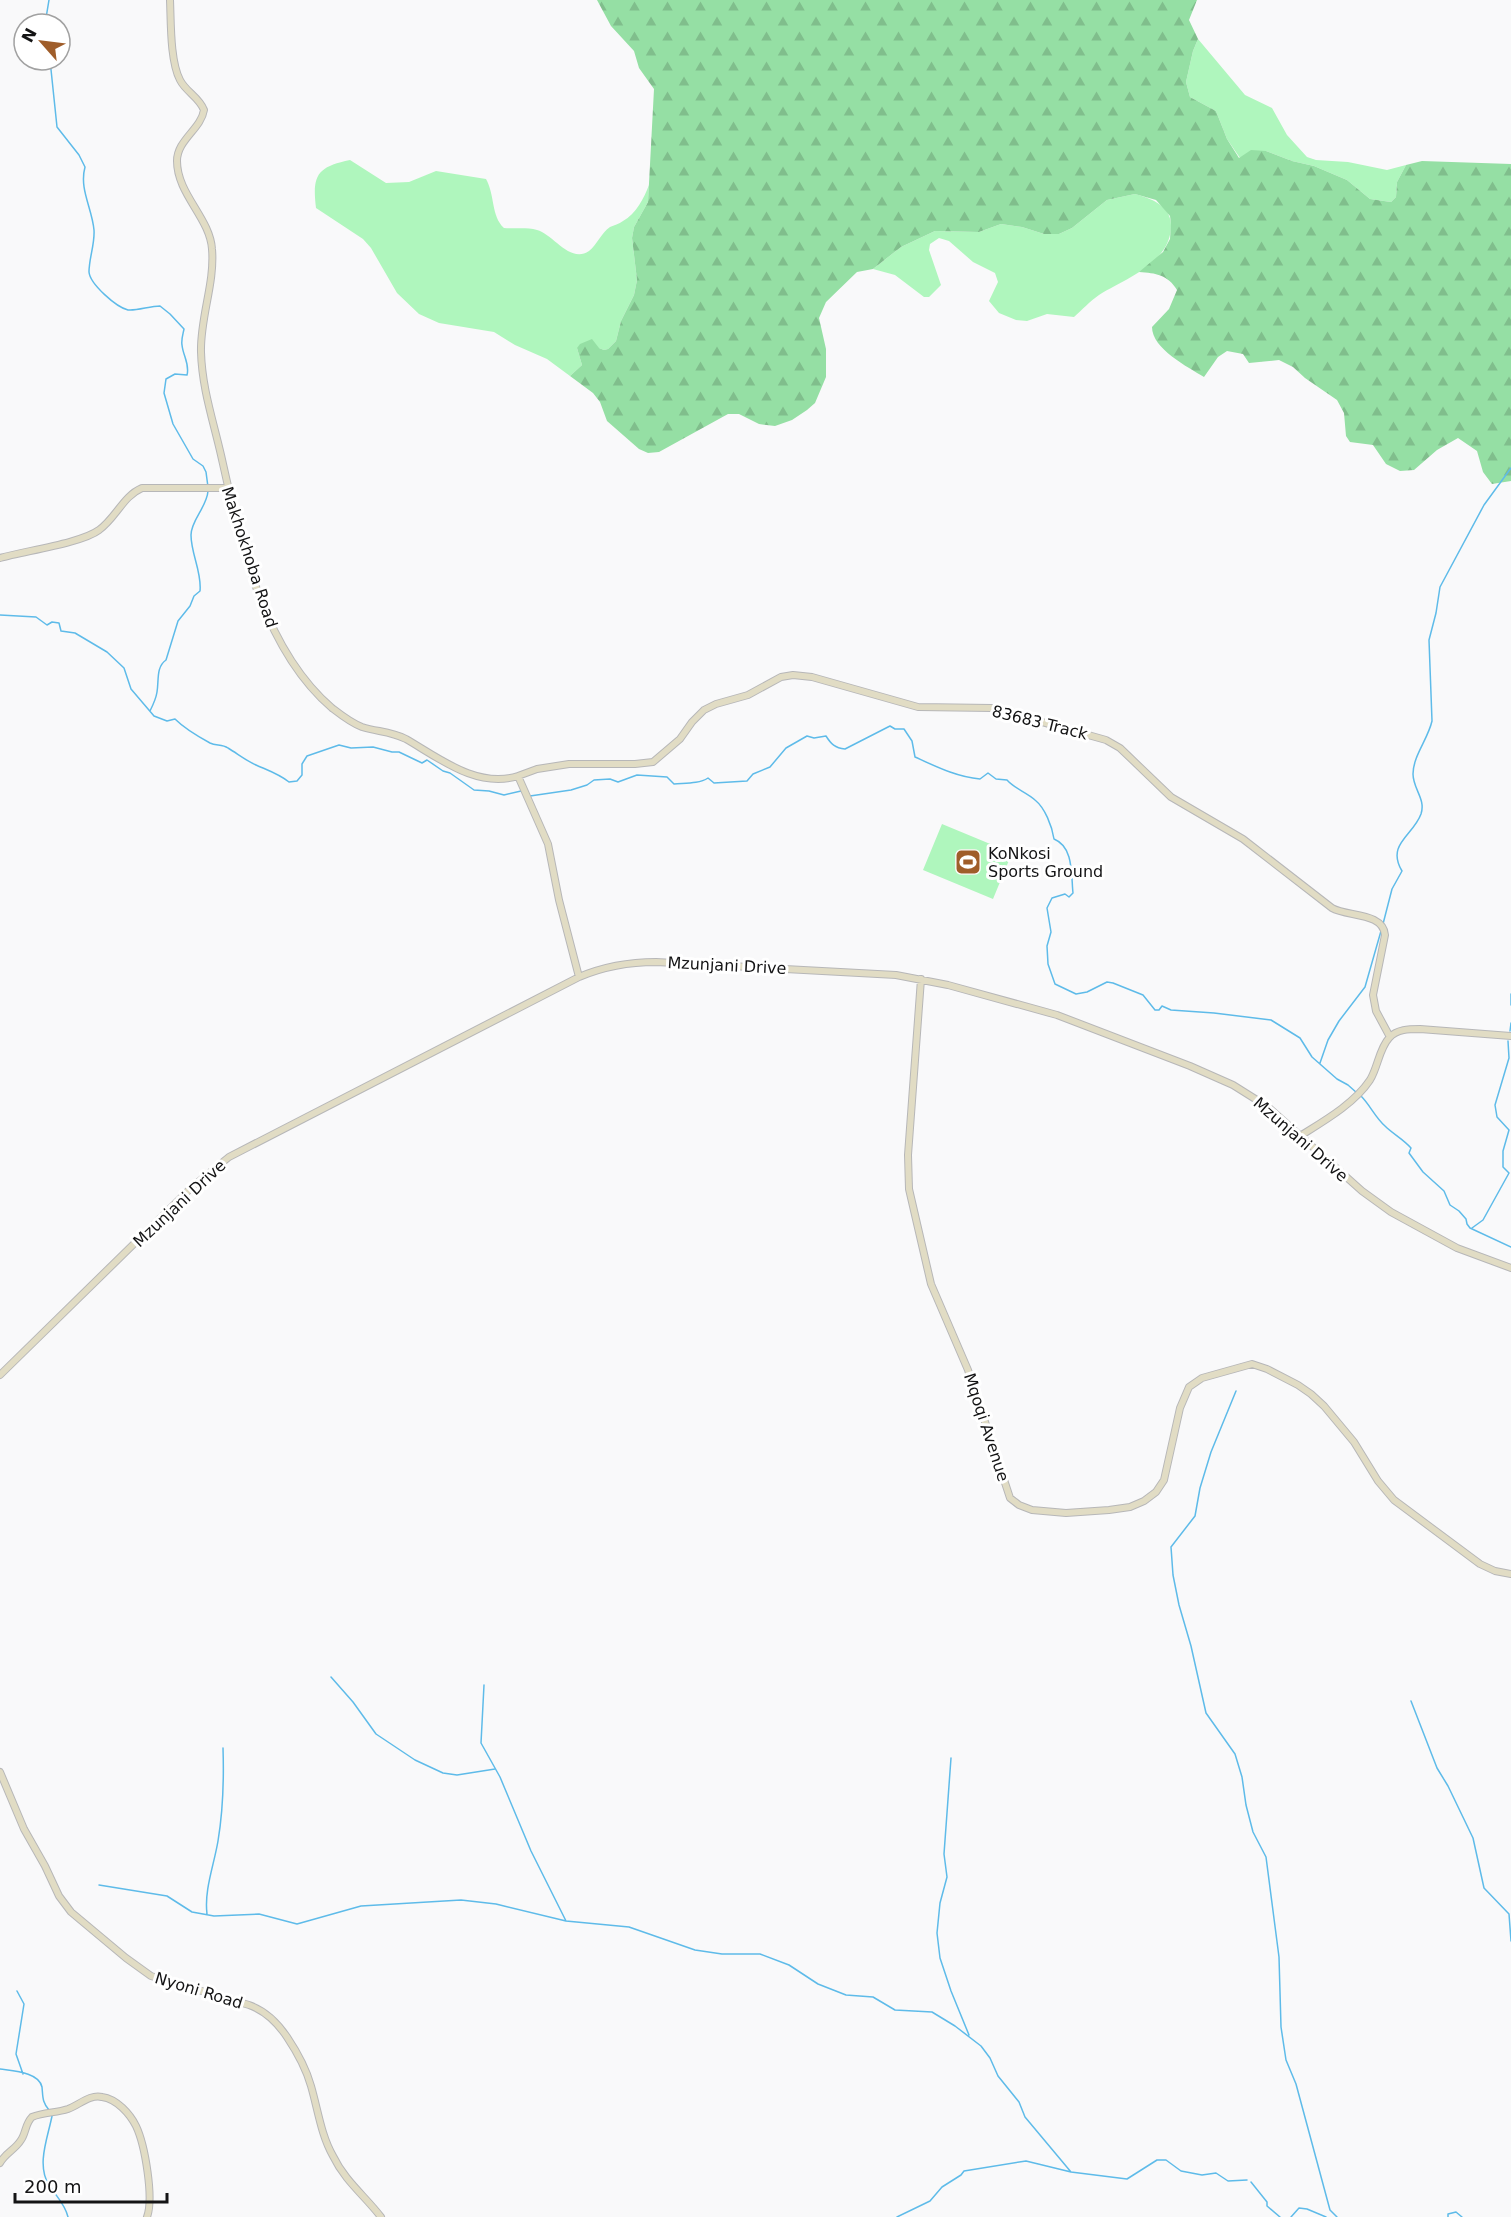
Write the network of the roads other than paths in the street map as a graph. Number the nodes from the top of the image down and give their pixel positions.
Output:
1 (170, 0) edge
2 (227, 488) junction
3 (0, 558) edge
4 (518, 776) junction
5 (579, 977) junction
6 (921, 979) junction
7 (1511, 1036) edge
8 (1390, 1037) junction
9 (1300, 1136) junction
10 (1511, 1268) edge
11 (0, 1375) edge
12 (1511, 1574) edge
13 (0, 1772) edge
14 (0, 2163) edge
15 (147, 2217) edge
16 (381, 2217) edge

1 - 2 street, Makhokhoba Road
2 - 3 street
2 - 4 street, Makhokhoba Road
4 - 5 street
4 - 8 street, 83683 Track
5 - 6 street, Mzunjani Drive
5 - 11 street, Mzunjani Drive
6 - 9 street, Mzunjani Drive
6 - 12 street, Mqoqi Avenue
7 - 8 street
8 - 9 street
9 - 10 street, Mzunjani Drive
13 - 16 street, Nyoni Road
14 - 15 street

